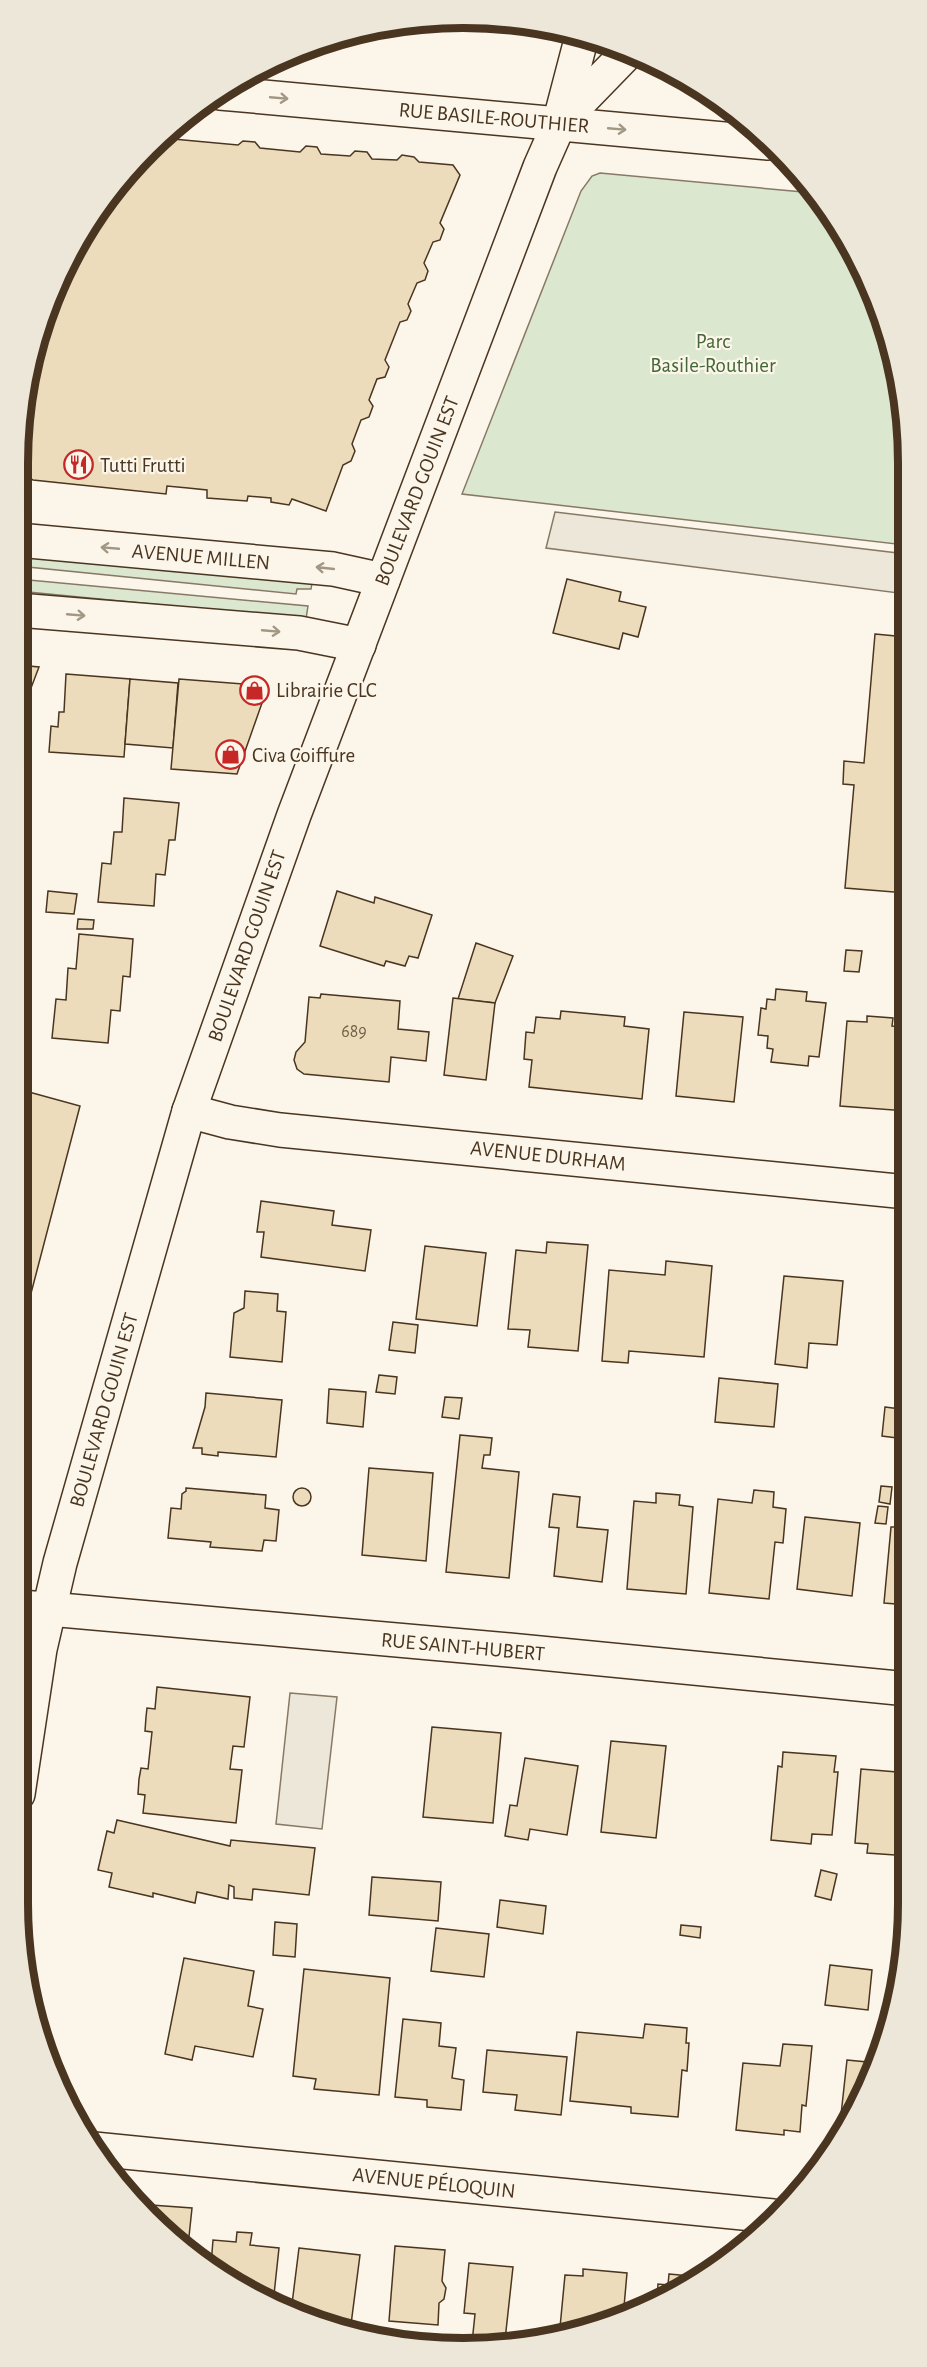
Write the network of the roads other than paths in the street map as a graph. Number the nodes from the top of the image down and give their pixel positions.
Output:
1 (580, 44) edge
2 (621, 59) edge
3 (234, 94) edge
4 (559, 124) junction
5 (756, 142) edge
6 (28, 541) edge
7 (383, 580) junction
8 (28, 611) edge
9 (359, 645) junction
10 (189, 1111) junction
11 (898, 1191) edge
12 (34, 1608) edge
13 (898, 1688) edge
14 (28, 1728) edge
15 (106, 2150) edge
16 (766, 2215) edge

1 - 4 street, BOULEVARD GOUIN EST
2 - 4 street, BOULEVARD GOUIN EST
3 -> 4 street, RUE BASILE-ROUTHIER
4 -> 5 street, RUE BASILE-ROUTHIER
4 - 7 street, BOULEVARD GOUIN EST
7 -> 6 street, AVENUE MILLEN
7 - 9 street, BOULEVARD GOUIN EST
8 -> 9 street
9 - 10 street, BOULEVARD GOUIN EST
10 - 11 street, AVENUE DURHAM
10 - 12 street, BOULEVARD GOUIN EST
12 - 13 street, RUE SAINT-HUBERT
12 - 14 street, BOULEVARD GOUIN EST
15 - 16 street, AVENUE PÉLOQUIN

